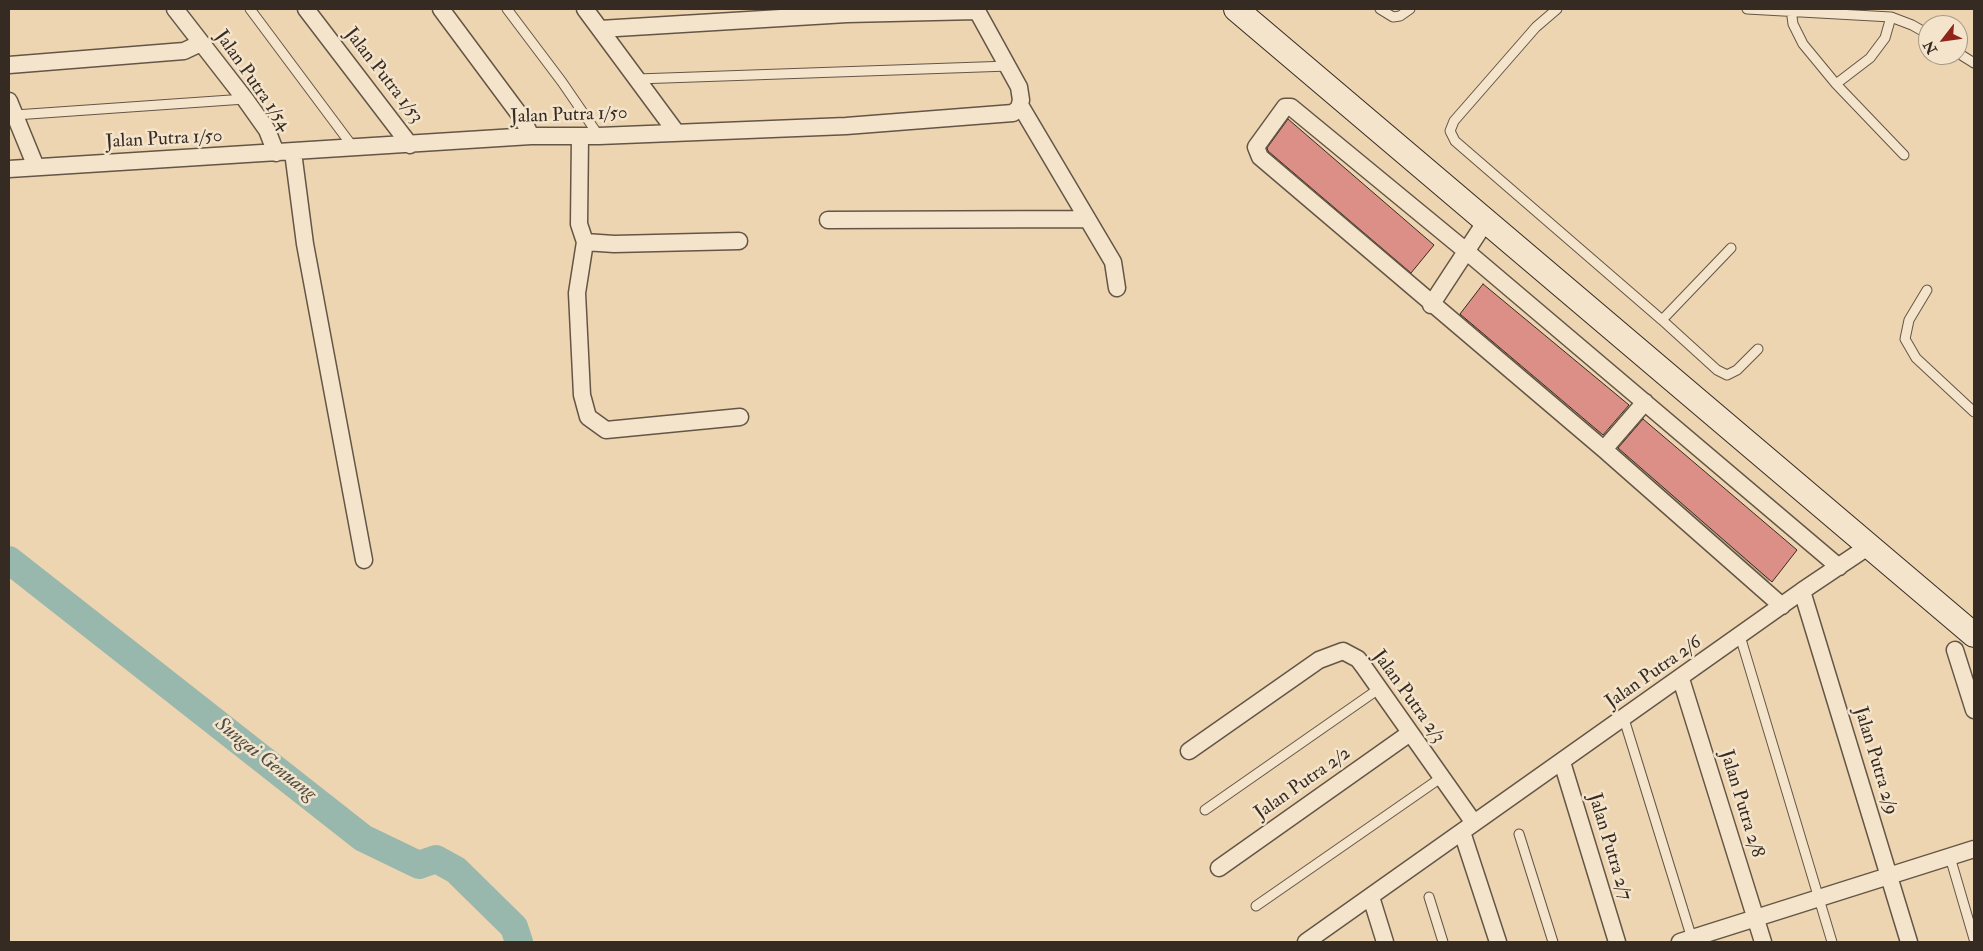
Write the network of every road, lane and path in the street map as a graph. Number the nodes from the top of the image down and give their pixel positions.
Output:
1 (174, 9) edge
2 (250, 9) edge
3 (306, 9) edge
4 (441, 9) edge
5 (507, 9) edge
6 (585, 9) edge
7 (1236, 9) edge
8 (1380, 9) edge
9 (1410, 9) edge
10 (1557, 9) edge
11 (1747, 9) edge
12 (976, 10) edge
13 (1791, 10) edge
14 (916, 11) edge
15 (846, 12) edge
16 (1891, 17) junction
17 (1918, 28) edge
18 (600, 29) junction
19 (201, 43) junction
20 (9, 64) edge
21 (1008, 66) junction
22 (638, 79) junction
23 (1836, 84) junction
24 (245, 99) junction
25 (1020, 105) junction
26 (12, 108) edge
27 (676, 132) junction
28 (531, 136) junction
29 (580, 136) junction
30 (599, 136) junction
31 (410, 144) junction
32 (353, 147) junction
33 (293, 152) junction
34 (276, 153) junction
35 (1904, 155) dead end
36 (36, 167) junction
37 (9, 170) edge
38 (1087, 219) junction
39 (828, 220) dead end
40 (1486, 221) junction
41 (739, 241) dead end
42 (585, 242) junction
43 (1731, 248) dead end
44 (1466, 251) junction
45 (1117, 288) dead end
46 (1927, 290) dead end
47 (1431, 305) junction
48 (1662, 320) junction
49 (1758, 349) dead end
50 (1645, 402) junction
51 (1974, 412) edge
52 (740, 417) dead end
53 (1607, 452) junction
54 (1869, 546) junction
55 (364, 560) dead end
56 (1839, 567) junction
57 (1802, 591) junction
58 (1782, 606) junction
59 (1974, 635) edge
60 (1740, 636) junction
61 (1955, 650) dead end
62 (1681, 679) junction
63 (1380, 688) junction
64 (1974, 710) edge
65 (1624, 719) junction
66 (1410, 733) junction
67 (1189, 751) dead end
68 (1562, 762) junction
69 (1442, 777) junction
70 (1205, 810) dead end
71 (1468, 828) junction
72 (1519, 834) dead end
73 (1974, 849) edge
74 (1950, 857) junction
75 (1219, 868) dead end
76 (1889, 876) junction
77 (1371, 897) junction
78 (1430, 897) dead end
79 (1819, 899) junction
80 (1256, 906) dead end
81 (1756, 919) junction
82 (1974, 939) edge
83 (1688, 941) edge
84 (1306, 942) edge
85 (1385, 942) edge
86 (1443, 942) edge
87 (1498, 942) edge
88 (1553, 942) edge
89 (1617, 942) edge
90 (1763, 942) edge
91 (1832, 942) edge
92 (1909, 942) edge

1 - 19 street, Jalan Putra 1/54
2 - 32 lane
3 - 31 street, Jalan Putra 1/53
4 - 28 street
5 - 30 lane
6 - 18 street
7 - 40 street
8 - 9 lane
10 - 48 lane
11 - 13 lane
12 - 14 street
12 - 21 street
13 - 16 lane
13 - 23 lane
14 - 15 street
15 - 18 street
16 - 17 lane
16 - 23 lane
18 - 22 street
19 - 20 street
19 - 24 street, Jalan Putra 1/54
21 - 22 lane
21 - 25 street
22 - 27 street
23 - 35 lane
24 - 26 lane
24 - 34 street, Jalan Putra 1/54
25 - 27 street, Jalan Putra 1/50
25 - 38 street
26 - 36 street
27 - 30 street, Jalan Putra 1/50
28 - 29 street, Jalan Putra 1/50
28 - 31 street, Jalan Putra 1/50
29 - 30 street, Jalan Putra 1/50
29 - 42 street
31 - 32 street, Jalan Putra 1/50
32 - 33 street, Jalan Putra 1/50
33 - 34 street, Jalan Putra 1/50
33 - 55 street
34 - 36 street, Jalan Putra 1/50
36 - 37 street, Jalan Putra 1/50
38 - 39 street
38 - 45 street
40 - 44 street
40 - 54 street
41 - 42 street
42 - 52 street
43 - 48 lane
44 - 47 street
44 - 47 street
44 - 50 street
46 - 51 lane
47 - 53 street
48 - 49 lane
50 - 53 street
50 - 56 street
53 - 58 street
54 - 56 street, Jalan Putra 2/6
54 - 59 street
56 - 57 street, Jalan Putra 2/6
57 - 58 street, Jalan Putra 2/6
57 - 76 street, Jalan Putra 2/9
58 - 60 street, Jalan Putra 2/6
60 - 62 street, Jalan Putra 2/6
60 - 79 lane
61 - 64 street
62 - 65 street, Jalan Putra 2/6
62 - 81 street, Jalan Putra 2/8
63 - 66 street, Jalan Putra 2/3
63 - 67 street, Jalan Putra 2/3
63 - 70 lane
65 - 68 street, Jalan Putra 2/6
65 - 83 lane
66 - 69 street, Jalan Putra 2/3
66 - 75 street, Jalan Putra 2/2
68 - 71 street, Jalan Putra 2/6
68 - 89 street, Jalan Putra 2/7
69 - 71 street, Jalan Putra 2/3
69 - 80 lane
71 - 77 street, Jalan Putra 2/6
71 - 87 street
72 - 88 lane
73 - 74 street
74 - 76 street
74 - 82 lane
76 - 79 street
76 - 92 street, Jalan Putra 2/9
77 - 84 street, Jalan Putra 2/6
77 - 85 street
78 - 86 lane
79 - 81 street
79 - 91 lane
81 - 83 street
81 - 90 street, Jalan Putra 2/8

